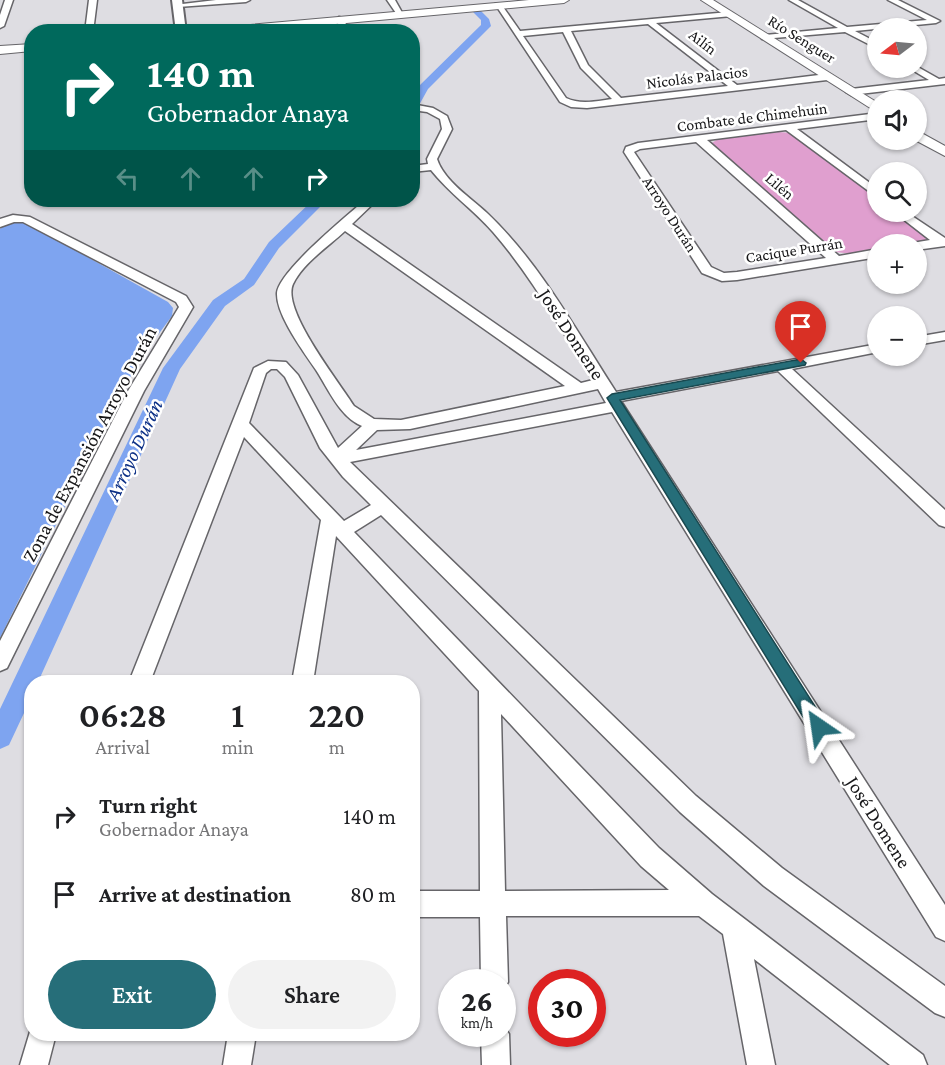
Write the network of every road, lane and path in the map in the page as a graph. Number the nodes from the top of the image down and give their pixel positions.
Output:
1 (9, 0) edge
2 (93, 0) edge
3 (246, 0) edge
4 (391, 0) edge
5 (564, 0) edge
6 (706, 0) edge
7 (793, 0) edge
8 (892, 0) edge
9 (178, 1) edge
10 (492, 4) edge
11 (401, 14) junction
12 (729, 14) junction
13 (342, 19) junction
14 (936, 21) junction
15 (650, 22) junction
16 (90, 24) edge
17 (180, 24) edge
18 (289, 24) edge
19 (342, 24) edge
20 (0, 26) edge
21 (945, 26) edge
22 (566, 30) junction
23 (846, 30) junction
24 (518, 34) junction
25 (765, 38) junction
26 (867, 42) edge
27 (24, 48) edge
28 (0, 50) edge
29 (927, 75) edge
30 (827, 77) junction
31 (943, 83) edge
32 (736, 88) junction
33 (851, 92) junction
34 (619, 101) junction
35 (867, 102) edge
36 (420, 108) edge
37 (867, 117) edge
38 (788, 127) junction
39 (699, 139) junction
40 (927, 141) edge
41 (630, 148) joint
42 (945, 152) edge
43 (434, 166) junction
44 (420, 168) edge
45 (867, 187) edge
46 (364, 207) edge
47 (914, 222) edge
48 (0, 223) edge
49 (345, 225) junction
50 (943, 242) edge
51 (927, 244) edge
52 (867, 255) edge
53 (836, 260) junction
54 (716, 275) joint
55 (867, 350) edge
56 (782, 366) junction
57 (578, 388) junction
58 (611, 396) junction
59 (241, 424) junction
60 (373, 425) junction
61 (337, 459) junction
62 (383, 506) junction
63 (945, 520) edge
64 (336, 525) junction
65 (0, 662) edge
66 (142, 675) edge
67 (304, 675) edge
68 (490, 688) junction
69 (704, 903) junction
70 (420, 904) edge
71 (493, 904) junction
72 (734, 926) junction
73 (945, 928) edge
74 (494, 969) edge
75 (945, 1003) edge
76 (40, 1041) edge
77 (241, 1041) edge
78 (495, 1047) edge
79 (34, 1065) edge
80 (237, 1065) edge
81 (496, 1065) edge
82 (761, 1065) edge
83 (913, 1065) edge

1 - 20 street
2 - 16 street
3 - 9 street
4 - 11 street
5 - 10 main road
6 - 12 main road, Río Senguer
7 - 23 street
8 - 14 street
9 - 17 street
10 - 11 main road
10 - 24 street
11 - 13 main road
12 - 15 street
12 - 25 main road, Río Senguer
13 - 18 main road
13 - 19 street
14 - 21 street
14 - 23 street
15 - 22 street
15 - 32 street, Ailín
22 - 24 street
22 - 34 street
23 - 25 street
23 - 26 street
24 - 34 street, Nicolás Palacios
25 - 30 main road, Río Senguer
27 - 28 main road
29 - 31 street
30 - 32 street, Nicolás Palacios
30 - 33 main road, Río Senguer
31 - 33 street
32 - 34 street, Nicolás Palacios
33 - 35 main road, Río Senguer
36 - 43 street
37 - 38 street, Combate de Chimehuin
38 - 39 street, Combate de Chimehuin
38 - 45 street
39 - 41 street, Combate de Chimehuin
39 - 53 street, Lilén
40 - 42 main road
41 - 54 street, Arroyo Durán
43 - 44 street
43 - 58 street, José Domene
46 - 49 street
47 - 50 street
48 - 65 street, Zona de Expansión Arroyo Durán
49 - 57 street
49 - 60 street
50 - 51 street
52 - 53 street, Cacique Purrán
53 - 54 street, Cacique Purrán
55 - 56 street
56 - 58 street
56 - 63 street
57 - 58 street
57 - 60 street
58 - 61 street
58 - 73 street, José Domene
59 - 61 street
59 - 64 street
59 - 66 street
60 - 61 street
61 - 62 street
62 - 64 street
62 - 75 street
64 - 67 street
64 - 68 street
68 - 69 street
68 - 71 street
69 - 71 street
69 - 72 street
70 - 71 street
71 - 74 street
72 - 82 street
72 - 83 street
76 - 79 street
77 - 80 street
78 - 81 street

